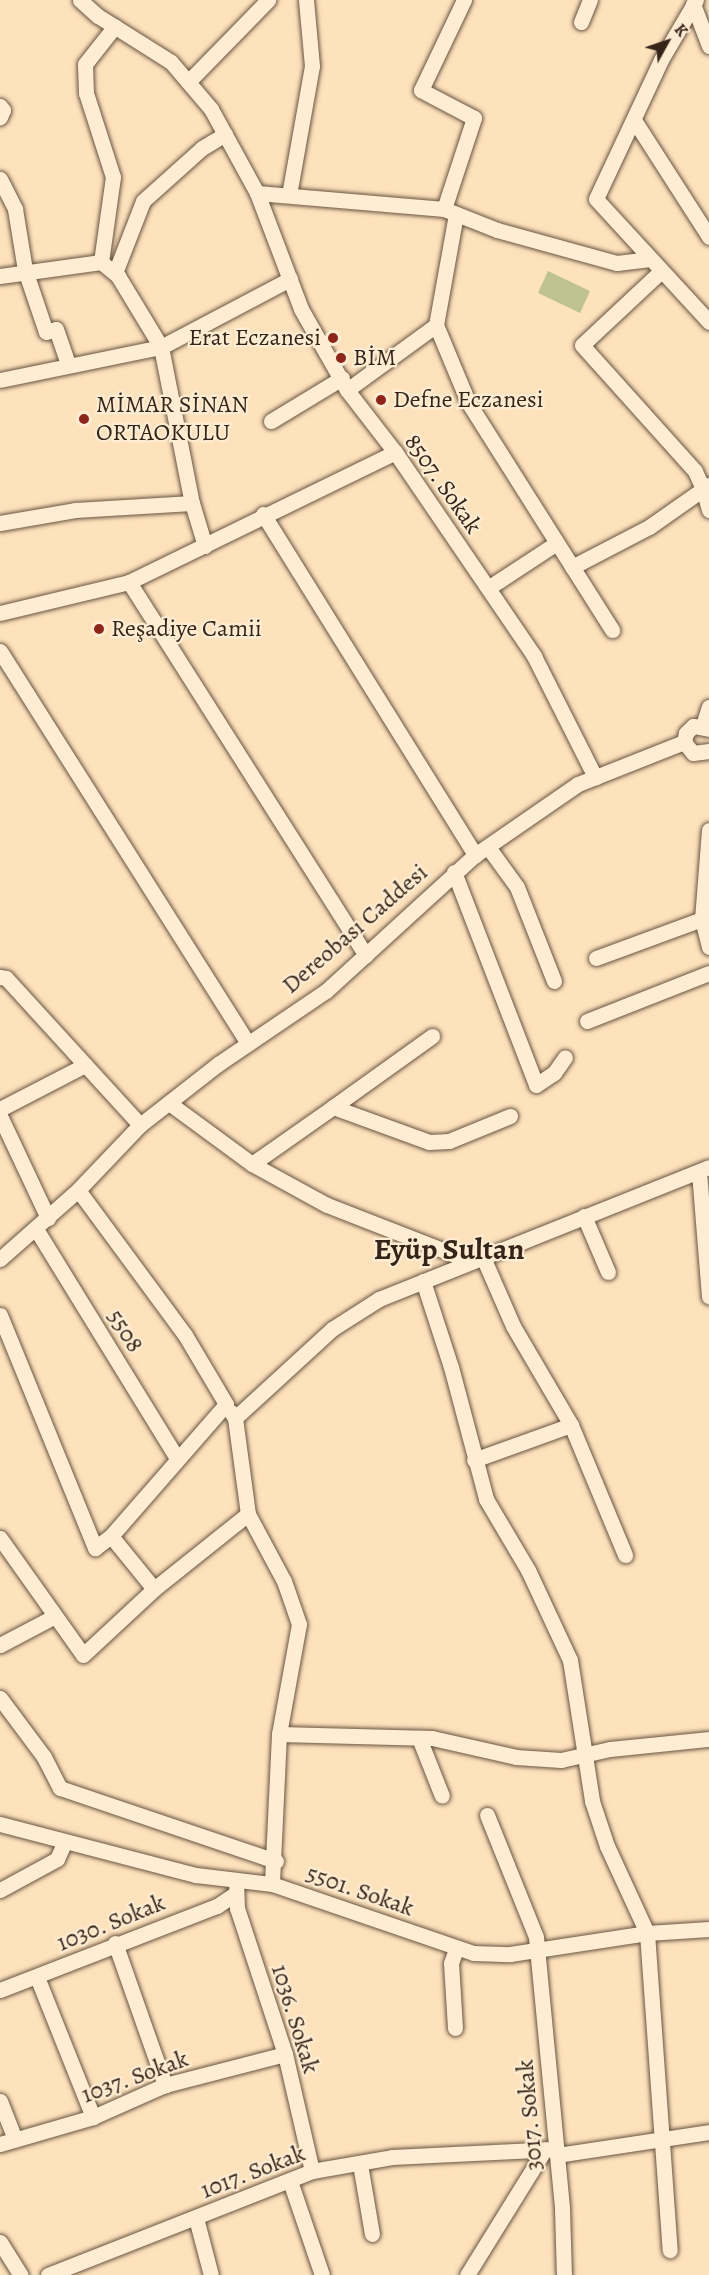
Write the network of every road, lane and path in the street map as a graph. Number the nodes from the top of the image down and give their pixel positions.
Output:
1 (80, 0) edge
2 (306, 0) edge
3 (464, 0) edge
4 (590, 0) edge
5 (695, 2) edge
6 (258, 4) edge
7 (580, 22) dead end
8 (115, 26) junction
9 (709, 46) edge
10 (188, 82) junction
11 (0, 106) edge
12 (0, 117) edge
13 (634, 120) junction
14 (225, 134) junction
15 (0, 179) edge
16 (257, 193) junction
17 (289, 195) junction
18 (450, 212) junction
19 (706, 220) edge
20 (709, 237) edge
21 (650, 259) junction
22 (101, 262) junction
23 (25, 270) junction
24 (661, 271) junction
25 (115, 273) junction
26 (0, 276) edge
27 (290, 279) junction
28 (709, 322) edge
29 (436, 325) junction
30 (161, 347) junction
31 (68, 364) junction
32 (0, 380) edge
33 (344, 384) junction
34 (271, 421) dead end
35 (395, 452) junction
36 (706, 487) edge
37 (192, 503) junction
38 (709, 510) edge
39 (263, 514) junction
40 (0, 523) edge
41 (555, 544) junction
42 (204, 546) junction
43 (572, 567) junction
44 (129, 582) junction
45 (488, 588) junction
46 (0, 613) edge
47 (612, 630) dead end
48 (0, 651) edge
49 (709, 707) edge
50 (706, 727) edge
51 (684, 742) junction
52 (709, 751) edge
53 (595, 777) junction
54 (709, 830) edge
55 (481, 851) junction
56 (454, 872) junction
57 (702, 919) junction
58 (709, 947) edge
59 (366, 955) junction
60 (596, 958) dead end
61 (709, 973) edge
62 (0, 977) edge
63 (554, 981) dead end
64 (587, 1021) dead end
65 (432, 1036) dead end
66 (248, 1043) junction
67 (565, 1057) dead end
68 (85, 1065) junction
69 (169, 1103) junction
70 (333, 1107) junction
71 (0, 1109) edge
72 (0, 1116) edge
73 (510, 1116) dead end
74 (140, 1125) junction
75 (252, 1164) junction
76 (704, 1169) edge
77 (78, 1190) junction
78 (584, 1216) junction
79 (48, 1218) junction
80 (36, 1229) junction
81 (482, 1255) junction
82 (0, 1260) edge
83 (608, 1272) dead end
84 (423, 1281) junction
85 (709, 1297) edge
86 (0, 1315) edge
87 (226, 1404) junction
88 (236, 1418) junction
89 (571, 1425) junction
90 (176, 1457) junction
91 (474, 1460) junction
92 (248, 1514) junction
93 (111, 1536) junction
94 (0, 1538) edge
95 (625, 1555) dead end
96 (154, 1589) junction
97 (55, 1616) junction
98 (0, 1645) edge
99 (0, 1698) edge
100 (279, 1734) junction
101 (419, 1738) junction
102 (709, 1739) edge
103 (583, 1755) junction
104 (442, 1796) dead end
105 (487, 1815) dead end
106 (0, 1824) edge
107 (63, 1843) junction
108 (276, 1861) junction
109 (272, 1884) junction
110 (236, 1887) junction
111 (0, 1890) edge
112 (709, 1929) edge
113 (647, 1933) junction
114 (115, 1943) junction
115 (456, 1949) junction
116 (537, 1950) junction
117 (37, 1977) junction
118 (0, 1990) edge
119 (454, 2028) dead end
120 (285, 2054) junction
121 (165, 2085) junction
122 (0, 2101) edge
123 (93, 2117) junction
124 (709, 2132) edge
125 (664, 2137) junction
126 (15, 2139) junction
127 (0, 2144) edge
128 (553, 2151) junction
129 (360, 2164) junction
130 (312, 2171) junction
131 (290, 2181) junction
132 (196, 2218) junction
133 (372, 2234) dead end
134 (0, 2242) edge
135 (670, 2250) dead end
136 (21, 2275) edge
137 (48, 2275) edge
138 (211, 2275) edge
139 (322, 2275) edge
140 (467, 2275) edge
141 (564, 2275) edge

1 - 8 street, 8507. Sokak
2 - 17 street
3 - 18 street
4 - 7 street
5 - 9 street
5 - 13 street
6 - 10 street
8 - 10 street, 8507. Sokak
8 - 22 street
10 - 14 street, 8507. Sokak
11 - 12 street
13 - 19 street
13 - 21 street
14 - 16 street, 8507. Sokak
14 - 25 street
15 - 23 street
16 - 17 street
16 - 27 street, 8507. Sokak
17 - 18 street
18 - 21 street
18 - 29 street
19 - 20 street
21 - 24 street
22 - 23 street
22 - 25 street
23 - 26 street
23 - 31 street
24 - 28 street
24 - 36 street
25 - 30 street
27 - 30 street
27 - 33 street, 8507. Sokak
29 - 33 street
29 - 41 street
30 - 31 street
30 - 37 street
31 - 32 street
33 - 34 street
33 - 35 street, 8507. Sokak
35 - 39 street
35 - 45 street, 8507. Sokak
36 - 38 street
36 - 43 street
37 - 40 street
37 - 42 street
39 - 42 street
39 - 55 street
41 - 43 street
41 - 45 street
42 - 44 street
43 - 47 street
44 - 46 street
44 - 59 street
45 - 53 street, 8507. Sokak
48 - 66 street
49 - 50 street
50 - 51 street
51 - 52 street
51 - 53 street, Dereobası Caddesi
53 - 55 street, Dereobası Caddesi
54 - 57 street
55 - 56 street, Dereobası Caddesi
55 - 63 street
56 - 59 street, Dereobası Caddesi
56 - 67 street
57 - 58 street
57 - 60 street
59 - 66 street, Dereobası Caddesi
61 - 64 street
62 - 68 street
65 - 70 street
66 - 69 street, Dereobası Caddesi
68 - 71 street
68 - 74 street
69 - 74 street, Dereobası Caddesi
69 - 75 street
70 - 73 street
70 - 75 street
72 - 79 street
74 - 77 street, Dereobası Caddesi
75 - 81 street
76 - 78 street
76 - 85 street
77 - 79 street, Dereobası Caddesi
77 - 87 street
78 - 81 street
78 - 83 street
79 - 80 street, Dereobası Caddesi
80 - 82 street, Dereobası Caddesi
80 - 90 street, 5508
81 - 84 street
81 - 89 street
84 - 88 street
84 - 91 street
86 - 93 street
87 - 88 street
87 - 90 street
88 - 92 street
89 - 91 street
89 - 95 street
90 - 93 street
91 - 103 street
92 - 96 street
92 - 100 street
93 - 96 street
94 - 97 street
96 - 97 street
97 - 98 street
99 - 108 street
100 - 101 street
100 - 108 street
101 - 103 street
101 - 104 street
102 - 103 street
103 - 113 street
105 - 116 street, 3017. Sokak
106 - 107 street, 5501. Sokak
107 - 110 street, 5501. Sokak
107 - 111 street
108 - 109 street
109 - 110 street, 5501. Sokak
109 - 115 street, 5501. Sokak
110 - 114 street, 1030. Sokak
110 - 120 street, 1036. Sokak
112 - 113 street, 5501. Sokak
113 - 116 street, 5501. Sokak
113 - 125 street
114 - 117 street, 1030. Sokak
114 - 121 street
115 - 116 street, 5501. Sokak
115 - 119 street
116 - 128 street, 3017. Sokak
117 - 118 street, 1030. Sokak
117 - 123 street
120 - 121 street, 1037. Sokak
120 - 130 street, 1036. Sokak
121 - 123 street, 1037. Sokak
122 - 126 street
123 - 126 street, 1037. Sokak
124 - 125 street, 1017. Sokak
125 - 128 street, 1017. Sokak
125 - 135 street
126 - 127 street, 1037. Sokak
128 - 129 street, 1017. Sokak
128 - 140 street
128 - 141 street, 3017. Sokak
129 - 130 street, 1017. Sokak
129 - 133 street
130 - 131 street, 1017. Sokak
131 - 132 street, 1017. Sokak
131 - 139 street
132 - 137 street, 1017. Sokak
132 - 138 street
134 - 136 street

